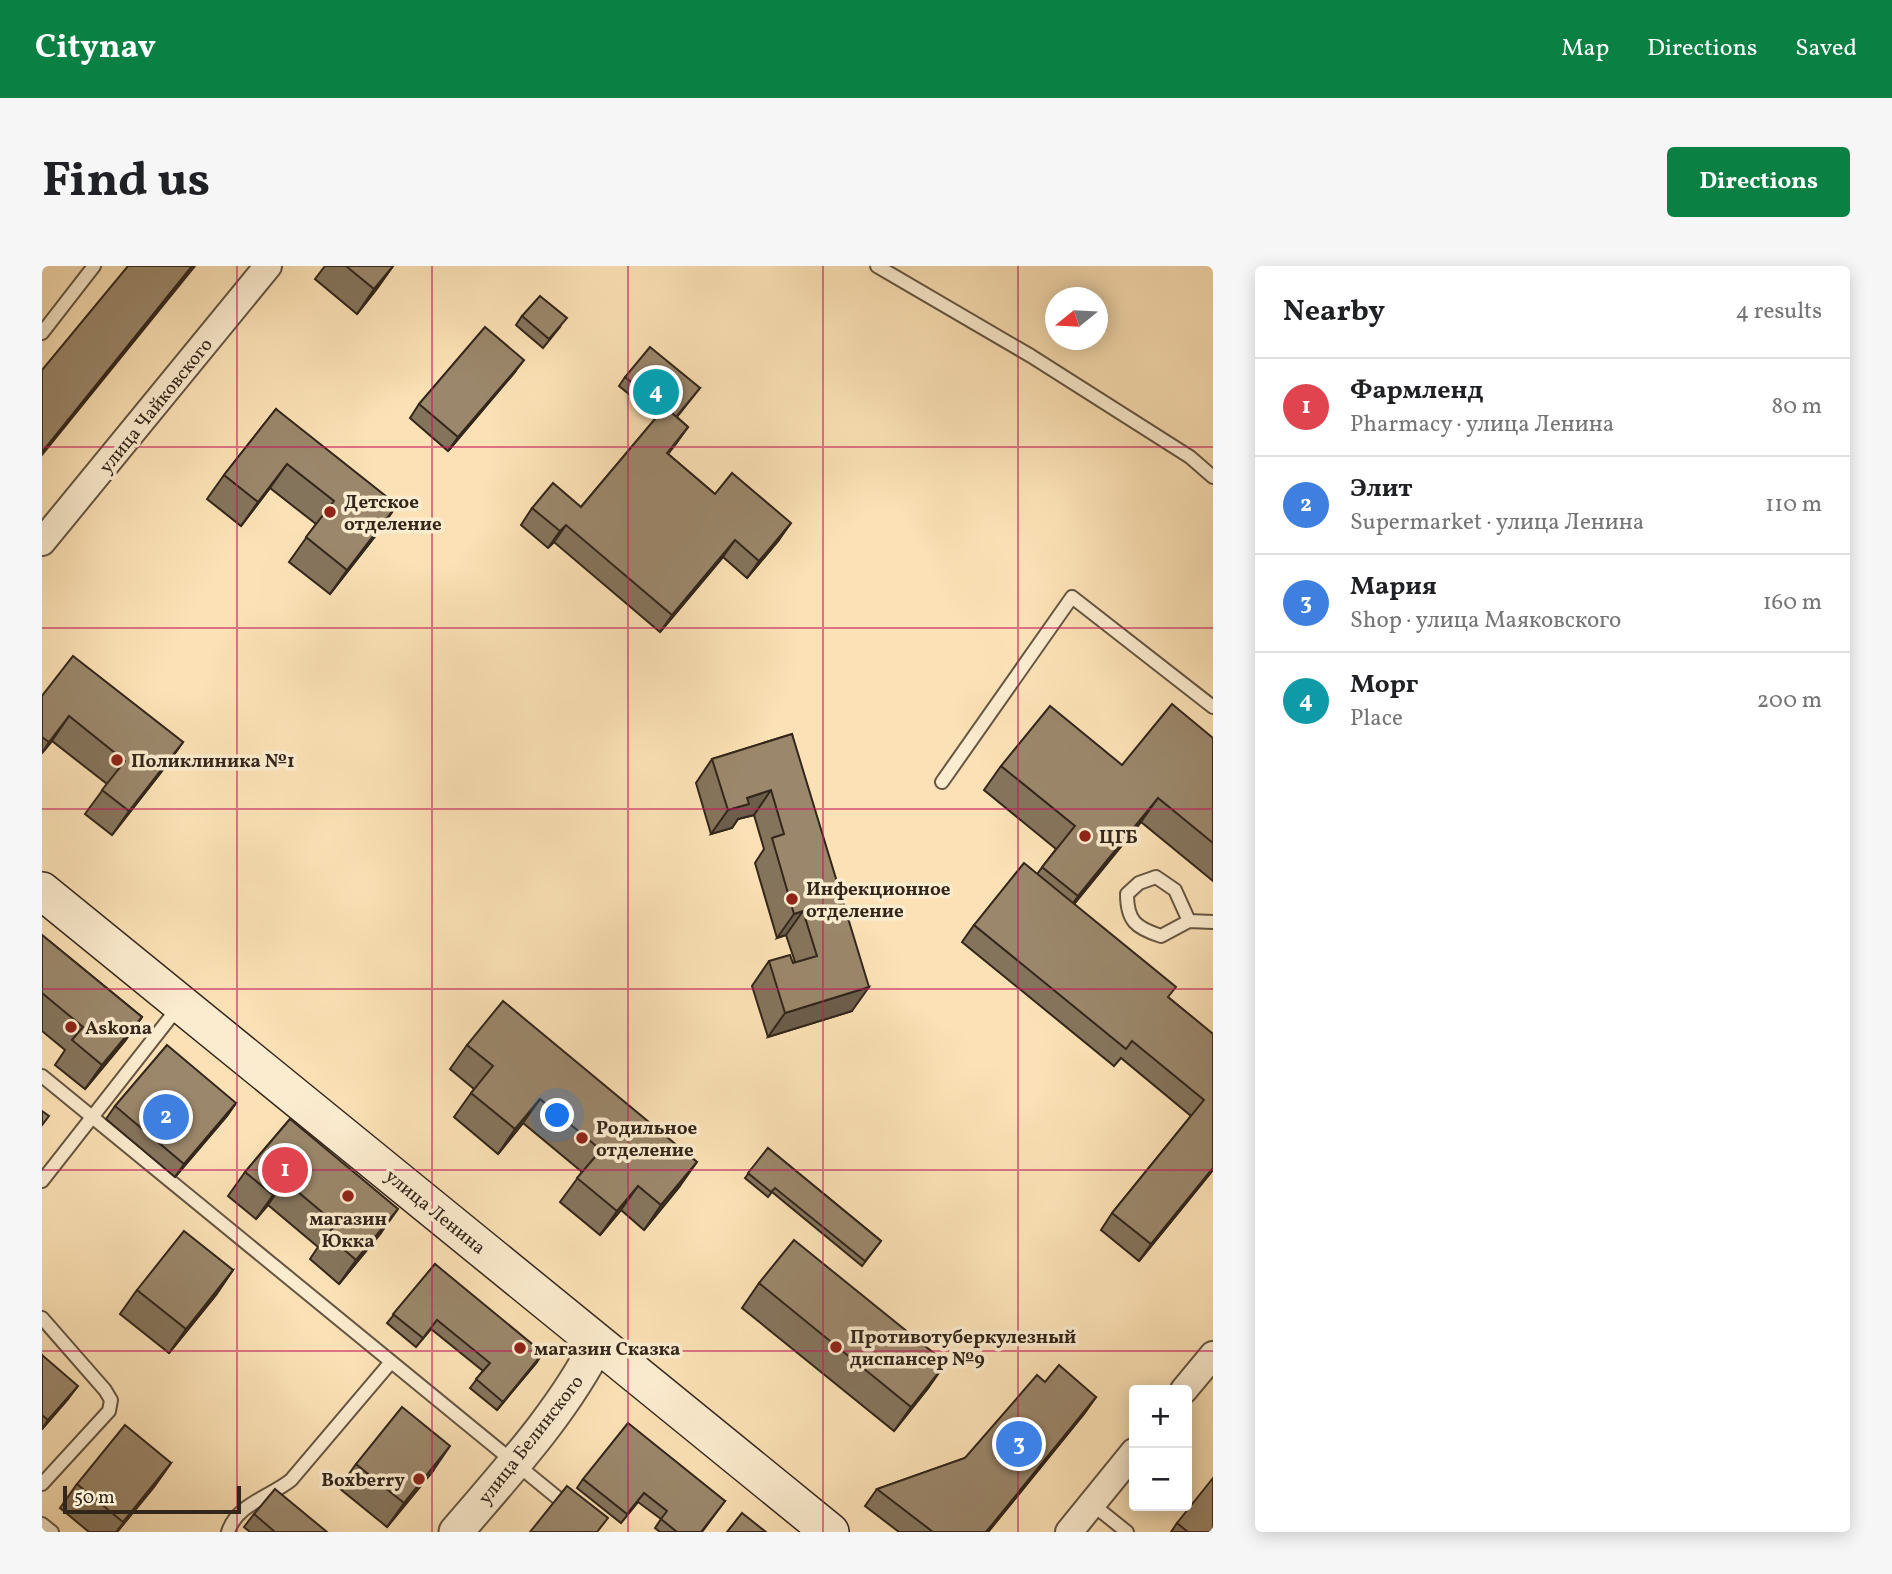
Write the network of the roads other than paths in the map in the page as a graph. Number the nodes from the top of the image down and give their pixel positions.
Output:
1 (94, 266) edge
2 (877, 266) edge
3 (260, 269) edge
4 (42, 333) edge
5 (1212, 471) edge
6 (42, 542) edge
7 (1213, 707) edge
8 (942, 782) dead end
9 (42, 891) edge
10 (1189, 922) junction
11 (1213, 922) edge
12 (181, 1004) junction
13 (42, 1076) edge
14 (90, 1116) junction
15 (42, 1181) edge
16 (42, 1318) edge
17 (598, 1342) junction
18 (1213, 1355) edge
19 (391, 1362) junction
20 (1188, 1385) edge
21 (1129, 1458) edge
22 (515, 1463) junction
23 (42, 1484) edge
24 (1092, 1504) junction
25 (579, 1515) edge
26 (42, 1524) edge
27 (52, 1532) edge
28 (228, 1532) edge
29 (456, 1532) edge
30 (830, 1532) edge
31 (1069, 1532) edge
32 (1127, 1532) edge

1 - 4 lane
2 - 5 lane
3 - 6 street, улица Чайковского
7 - 8 lane
9 - 12 main road, улица Ленина
10 - 10 lane
10 - 11 lane
12 - 14 lane
12 - 17 main road, улица Ленина
13 - 14 lane
14 - 15 lane
14 - 19 lane
16 - 23 lane
17 - 22 street, улица Белинского
17 - 30 main road, улица Ленина
18 - 20 street
19 - 22 lane
19 - 28 lane
21 - 24 street
22 - 25 lane
22 - 29 street, улица Белинского
24 - 31 street
24 - 32 lane
26 - 27 lane

